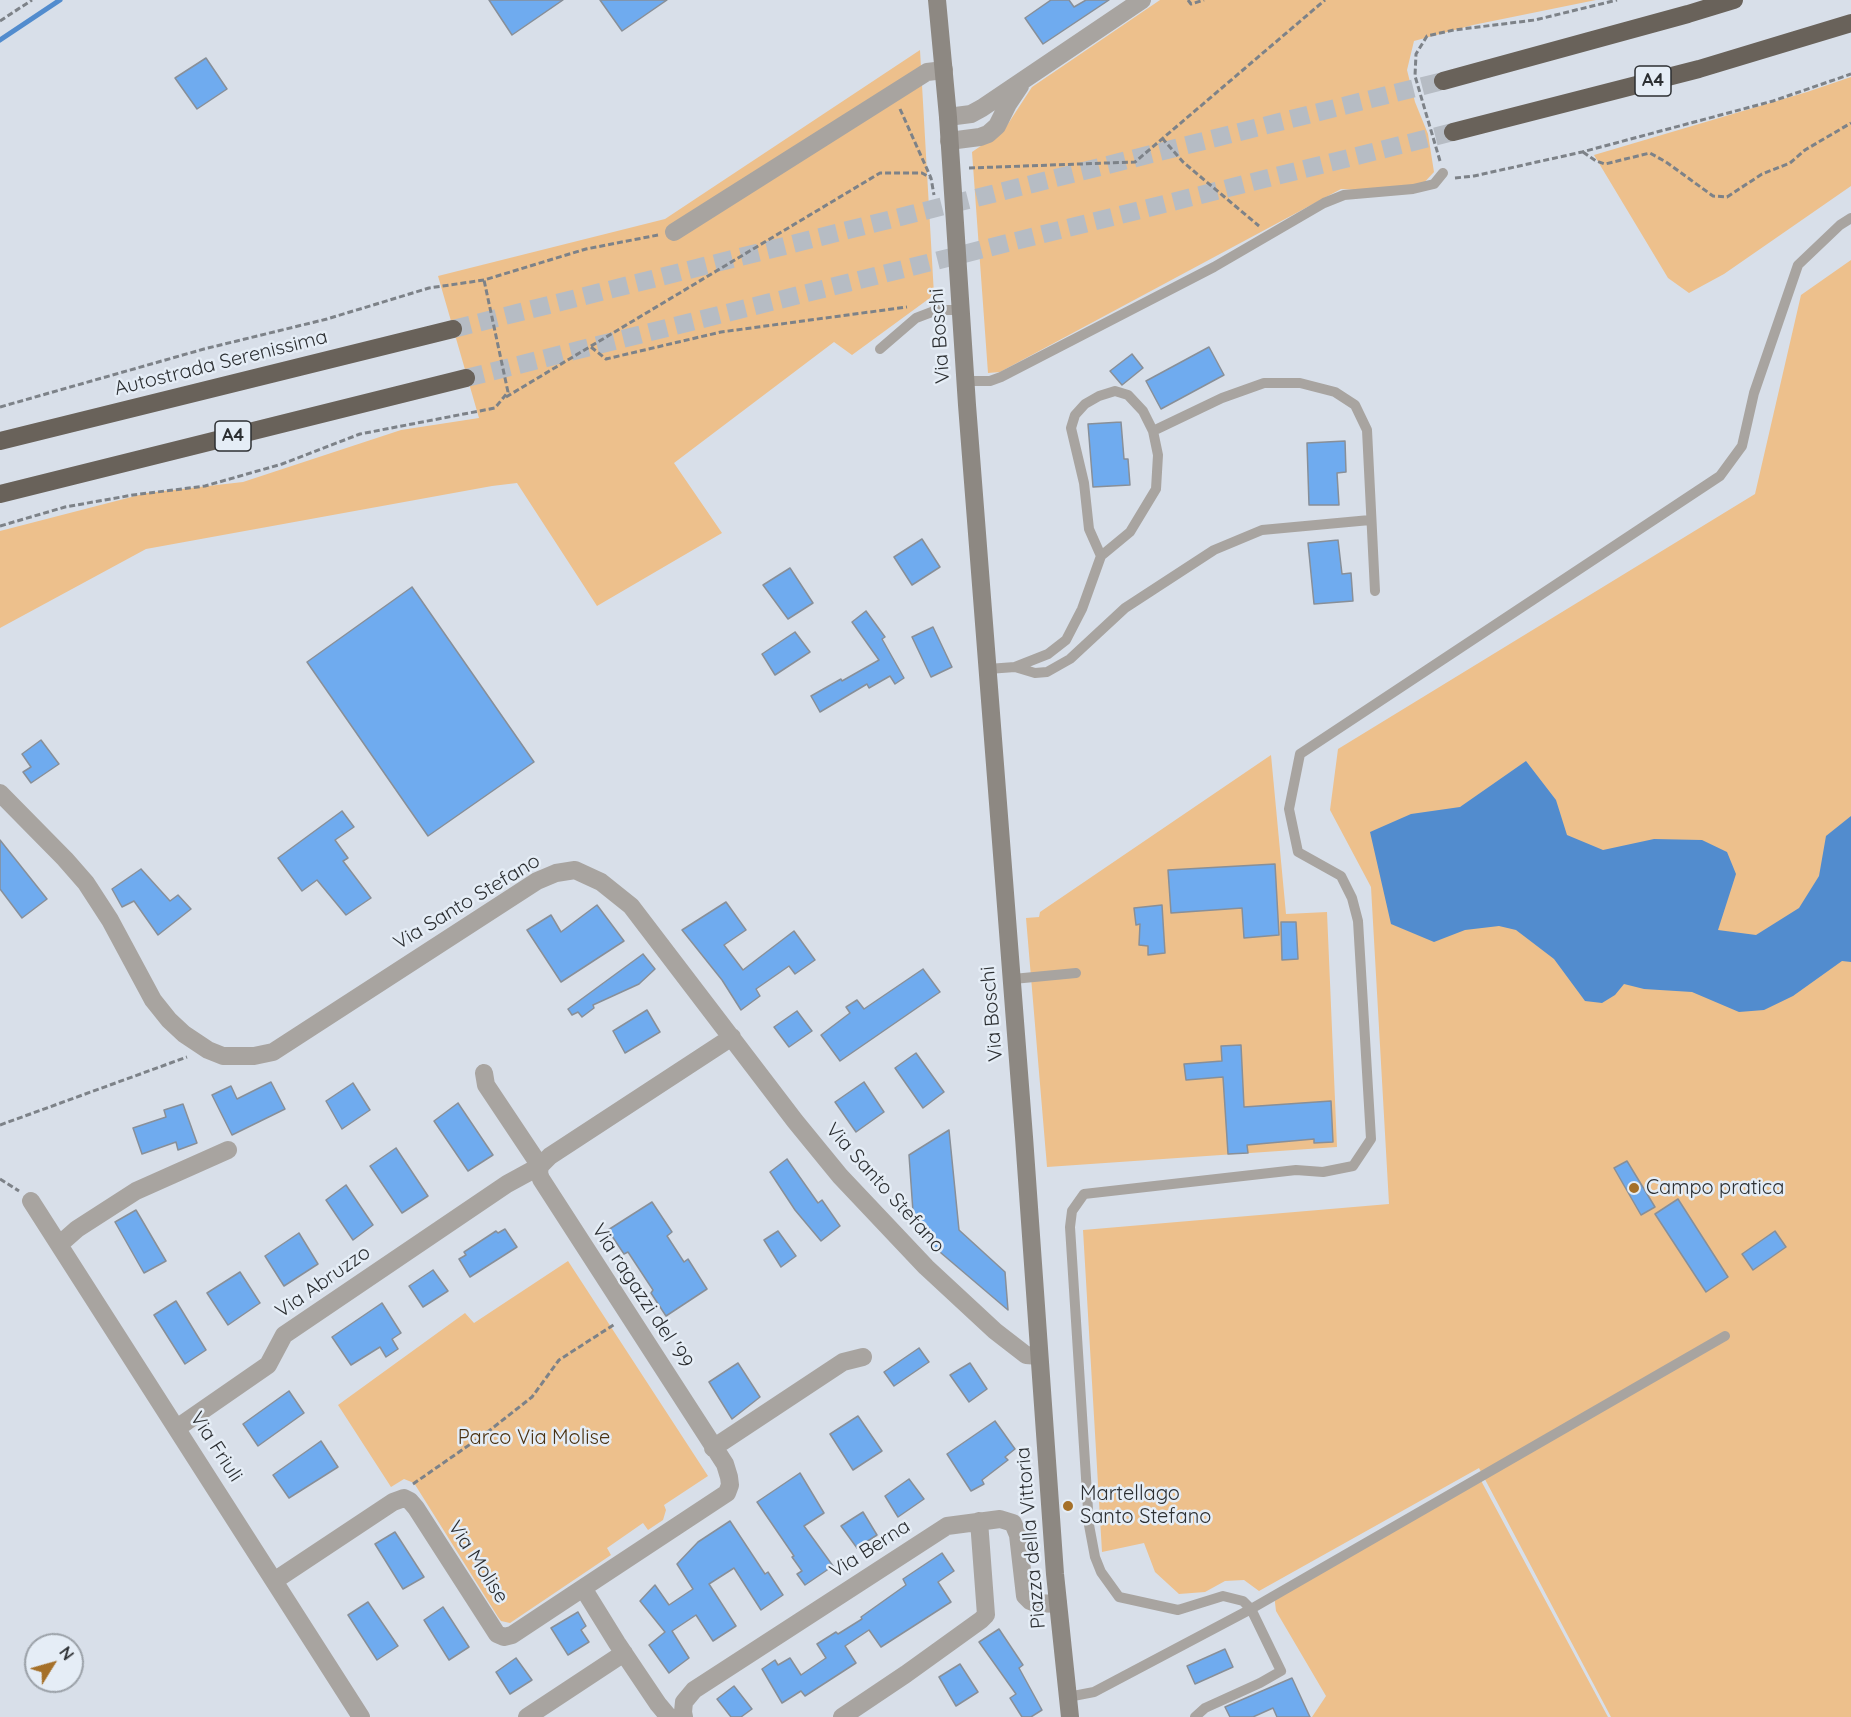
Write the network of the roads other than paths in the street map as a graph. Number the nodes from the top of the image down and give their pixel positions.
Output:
1 (937, 0) edge
2 (1142, 0) edge
3 (1734, 0) edge
4 (1851, 23) edge
5 (944, 70) junction
6 (1024, 80) junction
7 (1443, 81) tunnel mouth
8 (948, 117) junction
9 (1453, 132) tunnel mouth
10 (949, 141) junction
11 (1443, 173) road end
12 (1851, 218) edge
13 (674, 232) road end
14 (961, 309) junction
15 (453, 329) tunnel mouth
16 (880, 349) dead end
17 (466, 378) tunnel mouth
18 (966, 381) junction
19 (1153, 431) junction
20 (0, 441) edge
21 (0, 494) edge
22 (1370, 520) junction
23 (1101, 556) junction
24 (1375, 591) dead end
25 (1015, 668) junction
26 (988, 669) junction
27 (0, 793) edge
28 (1076, 973) dead end
29 (1013, 979) junction
30 (732, 1037) junction
31 (484, 1073) dead end
32 (228, 1150) dead end
33 (540, 1166) junction
34 (32, 1202) dead end
35 (60, 1244) junction
36 (1725, 1336) dead end
37 (1039, 1356) junction
38 (863, 1357) dead end
39 (177, 1428) junction
40 (713, 1448) junction
41 (979, 1521) junction
42 (274, 1581) junction
43 (583, 1588) junction
44 (1058, 1604) junction
45 (1251, 1609) junction
46 (624, 1653) junction
47 (1068, 1696) junction
48 (362, 1717) edge
49 (527, 1717) edge
50 (669, 1717) edge
51 (684, 1717) edge
52 (842, 1717) edge
53 (1070, 1717) edge
54 (1195, 1717) edge

1 - 5 main road, Via Boschi
2 - 6 street
3 - 7 highway
4 - 9 highway, A4
5 - 8 main road, Via Boschi
5 - 13 street
6 - 8 street
6 - 10 street
8 - 10 main road, Via Boschi
10 - 14 main road, Via Boschi
11 - 18 lane
12 - 45 lane
14 - 16 lane
14 - 18 main road, Via Boschi
15 - 20 highway, Autostrada Serenissima
17 - 21 highway, A4
18 - 26 main road, Via Boschi
19 - 22 lane
19 - 23 lane
19 - 23 lane
22 - 24 lane
22 - 25 lane
23 - 25 lane
25 - 26 lane
26 - 29 main road, Via Boschi
27 - 30 street, Via Santo Stefano
28 - 29 lane
29 - 37 main road, Via Boschi
30 - 33 street
30 - 37 street, Via Santo Stefano
31 - 33 street, Via ragazzi del '99
32 - 35 street
33 - 39 street, Via Abruzzo
33 - 40 street, Via ragazzi del '99
34 - 35 street, Via Friuli
35 - 39 street, Via Friuli
36 - 45 lane
37 - 44 main road, Piazza della Vittoria
38 - 40 street
39 - 42 street, Via Friuli
40 - 43 street, Via ragazzi del '99
41 - 44 street, Via Berna
41 - 51 street, Via Berna
41 - 52 street
42 - 43 street, Via Molise
42 - 48 street, Via Friuli
43 - 46 street
44 - 47 main road, Piazza della Vittoria
45 - 47 lane
45 - 54 lane
46 - 49 street
46 - 50 street
47 - 53 main road, Piazza della Vittoria

